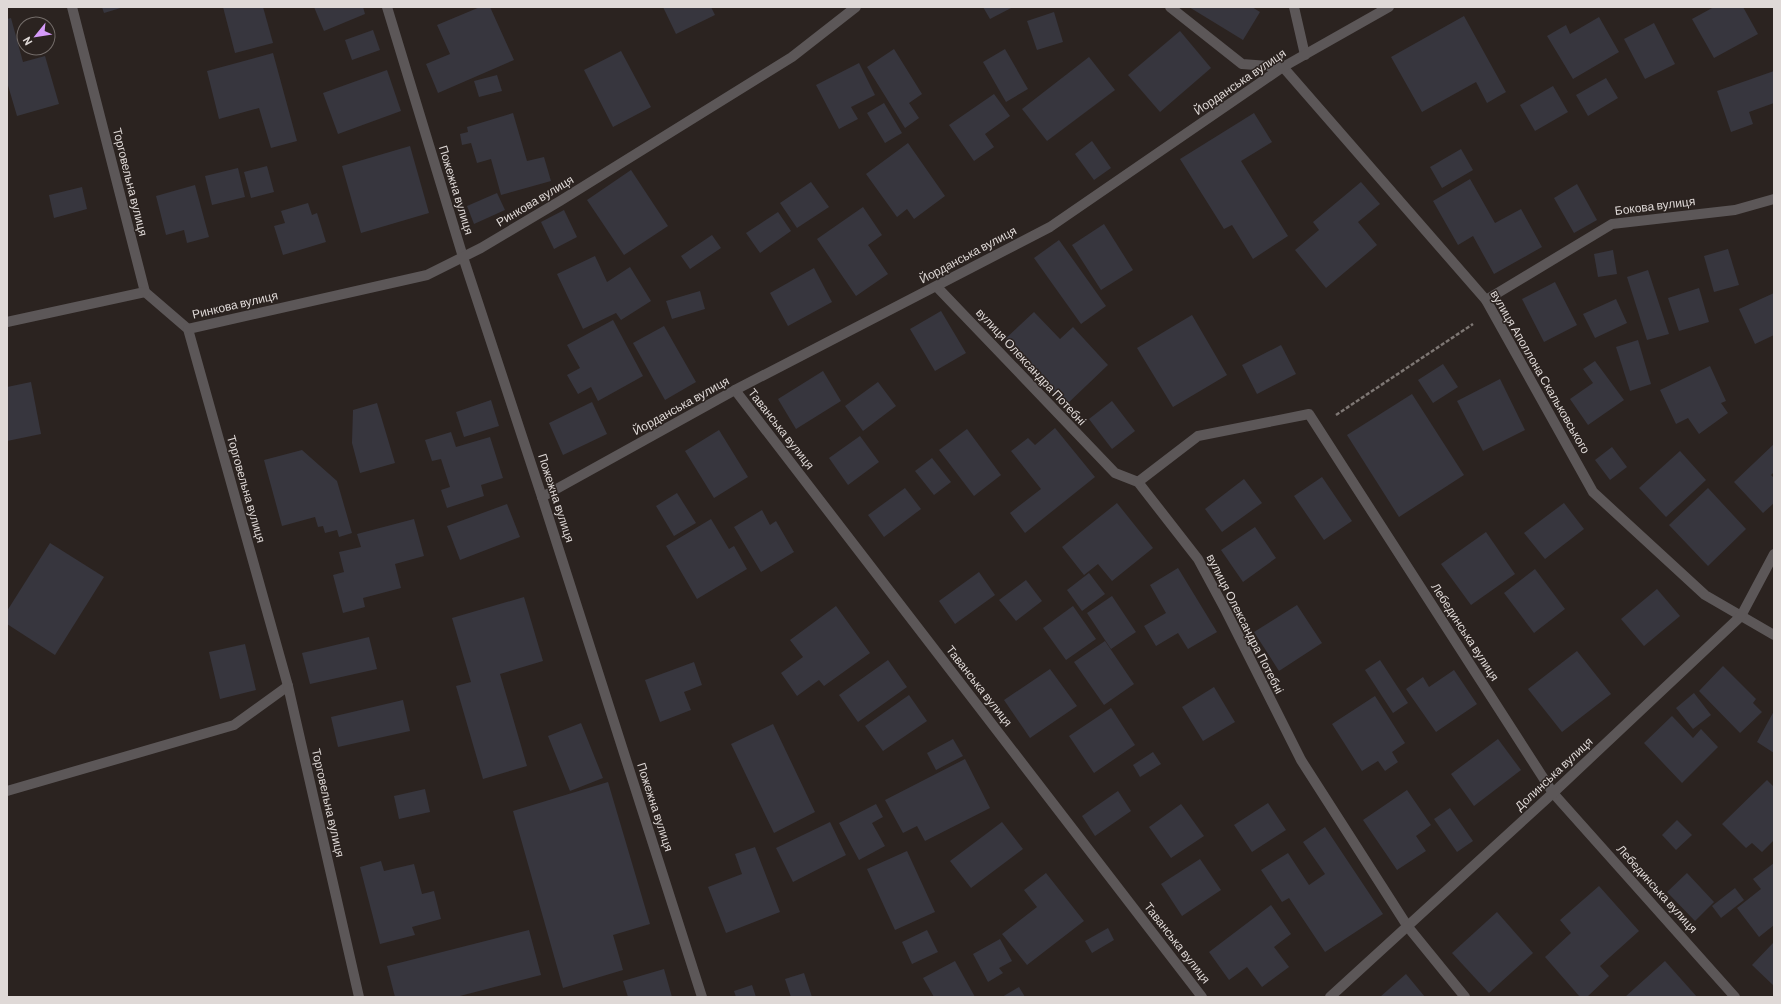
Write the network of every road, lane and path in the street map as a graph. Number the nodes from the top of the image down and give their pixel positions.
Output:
1 (72, 7) edge
2 (386, 7) edge
3 (856, 7) edge
4 (1170, 7) edge
5 (1294, 7) edge
6 (1389, 7) edge
7 (1305, 55) junction
8 (1283, 67) junction
9 (1774, 199) edge
10 (463, 257) junction
11 (937, 287) junction
12 (145, 292) junction
13 (1486, 300) junction
14 (1493, 311) junction
15 (7, 322) edge
16 (188, 329) junction
17 (735, 390) junction
18 (1318, 428) junction
19 (1138, 482) junction
20 (542, 497) junction
21 (1774, 554) edge
22 (1741, 616) junction
23 (1774, 635) edge
24 (288, 686) junction
25 (7, 791) edge
26 (1554, 792) junction
27 (1408, 927) junction
28 (358, 997) edge
29 (702, 997) edge
30 (1202, 997) edge
31 (1330, 997) edge
32 (1465, 997) edge
33 (1735, 997) edge

1 - 12 street, Торговельна вулиця
2 - 10 street, Пожежна вулиця
3 - 10 street, Ринкова вулиця
4 - 8 street
5 - 7 street
6 - 7 street, Йорданська вулиця
7 - 8 street, Йорданська вулиця
8 - 11 street, Йорданська вулиця
8 - 13 street, вулиця Аполлона Скальковського
9 - 13 street, Бокова вулиця
10 - 16 street, Ринкова вулиця
10 - 20 street, Пожежна вулиця
11 - 17 street, Йорданська вулиця
11 - 19 street, вулиця Олександра Потебні
12 - 15 street
12 - 16 street
13 - 14 street, вулиця Аполлона Скальковського
14 - 18 path
14 - 22 street, вулиця Аполлона Скальковського
16 - 24 street, Торговельна вулиця
17 - 20 street, Йорданська вулиця
17 - 30 street, Таванська вулиця
18 - 19 street, Лебединська вулиця
18 - 26 street, Лебединська вулиця
19 - 27 street, вулиця Олександра Потебні
20 - 29 street, Пожежна вулиця
21 - 22 street, Долинська вулиця
22 - 23 street, вулиця Аполлона Скальковського
22 - 26 street, Долинська вулиця
24 - 25 street
24 - 28 street, Торговельна вулиця
26 - 27 street, Долинська вулиця
26 - 33 street, Лебединська вулиця
27 - 31 street, Долинська вулиця
27 - 32 street, вулиця Олександра Потебні

